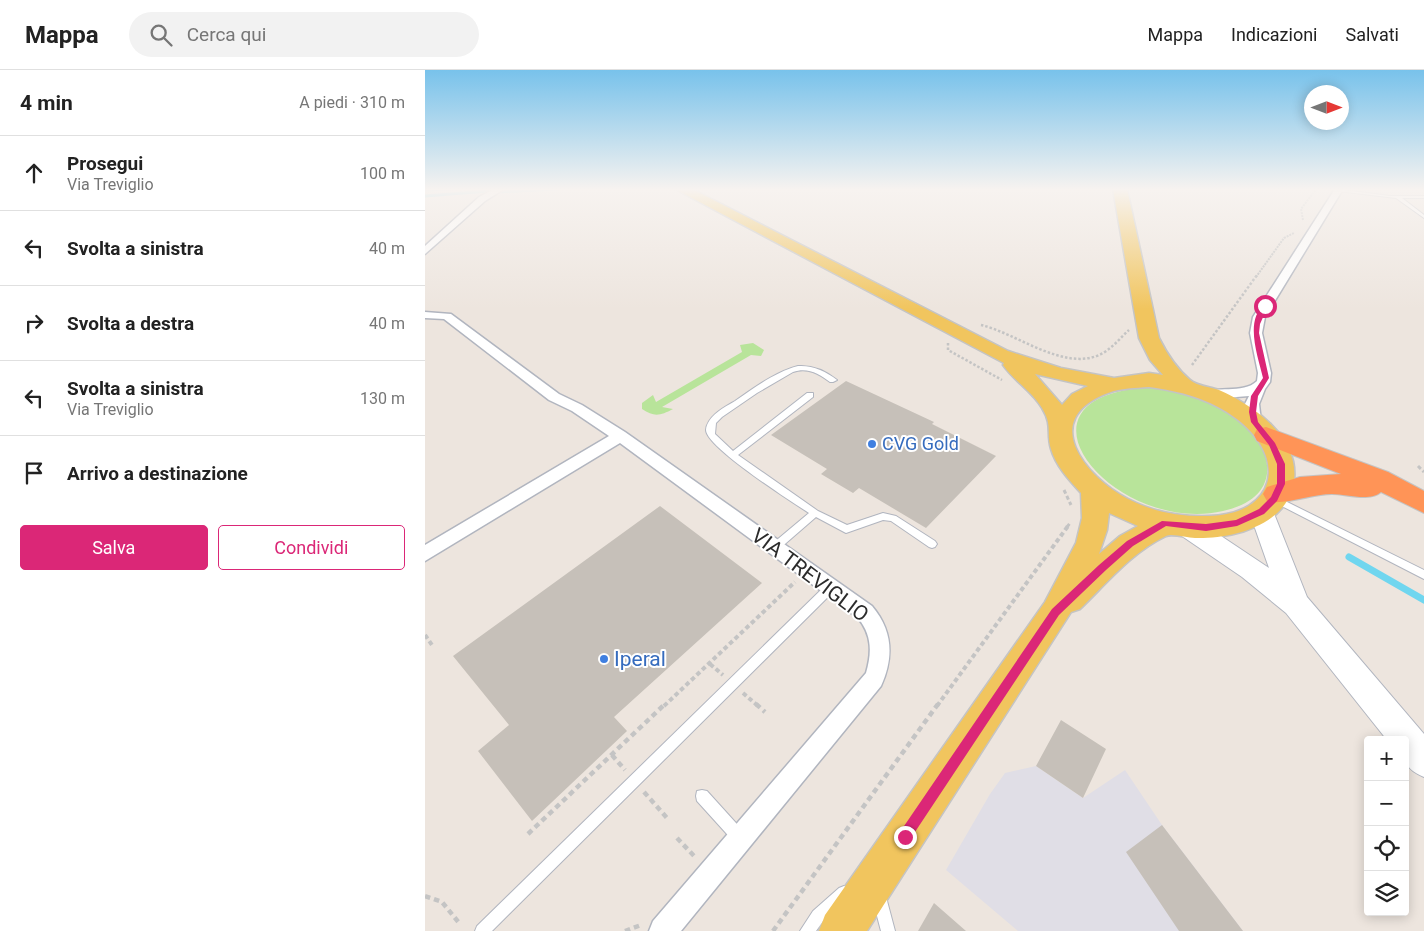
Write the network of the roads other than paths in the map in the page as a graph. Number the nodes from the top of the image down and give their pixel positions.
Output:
1 (449, 229) edge
2 (759, 229) edge
3 (1128, 229) edge
4 (1314, 229) edge
5 (425, 251) edge
6 (425, 315) edge
7 (1149, 338) junction
8 (1001, 356) junction
9 (1188, 375) junction
10 (833, 380) dead end
11 (1119, 382) junction
12 (1258, 389) junction
13 (1211, 395) junction
14 (810, 396) dead end
15 (1062, 427) junction
16 (1260, 429) junction
17 (620, 436) junction
18 (733, 455) junction
19 (1094, 490) junction
20 (1271, 501) junction
21 (1422, 502) edge
22 (815, 513) junction
23 (1177, 525) junction
24 (932, 544) dead end
25 (775, 547) junction
26 (425, 554) edge
27 (1424, 575) edge
28 (831, 587) junction
29 (1296, 604) junction
30 (1056, 612) junction
31 (1424, 760) edge
32 (702, 796) dead end
33 (741, 840) junction
34 (863, 880) junction
35 (482, 931) edge
36 (663, 931) edge
37 (807, 931) edge
38 (841, 931) edge
39 (888, 931) edge

1 - 5 street
2 - 8 main road
3 - 7 main road
4 - 12 street
6 - 17 street, VIA TREVIGLIO
7 - 9 main road
7 - 11 main road
8 - 11 main road
8 - 15 main road
9 - 11 main road
9 - 13 main road
10 - 18 lane
11 - 15 main road
12 - 13 street
12 - 16 street
13 - 16 main road
14 - 18 lane
15 - 19 main road
16 - 20 main road
16 - 21 highway
17 - 25 street, VIA TREVIGLIO
17 - 26 street
18 - 22 lane
19 - 23 main road
19 - 30 main road
20 - 21 highway
20 - 23 main road
20 - 27 lane
20 - 29 main road
22 - 24 lane
22 - 25 lane
23 - 29 main road
23 - 30 main road
25 - 28 street, VIA TREVIGLIO
28 - 33 street, VIA TREVIGLIO
28 - 35 lane
29 - 31 main road
30 - 34 main road
32 - 33 lane
33 - 36 street, VIA TREVIGLIO
34 - 37 lane
34 - 38 main road
34 - 39 lane

